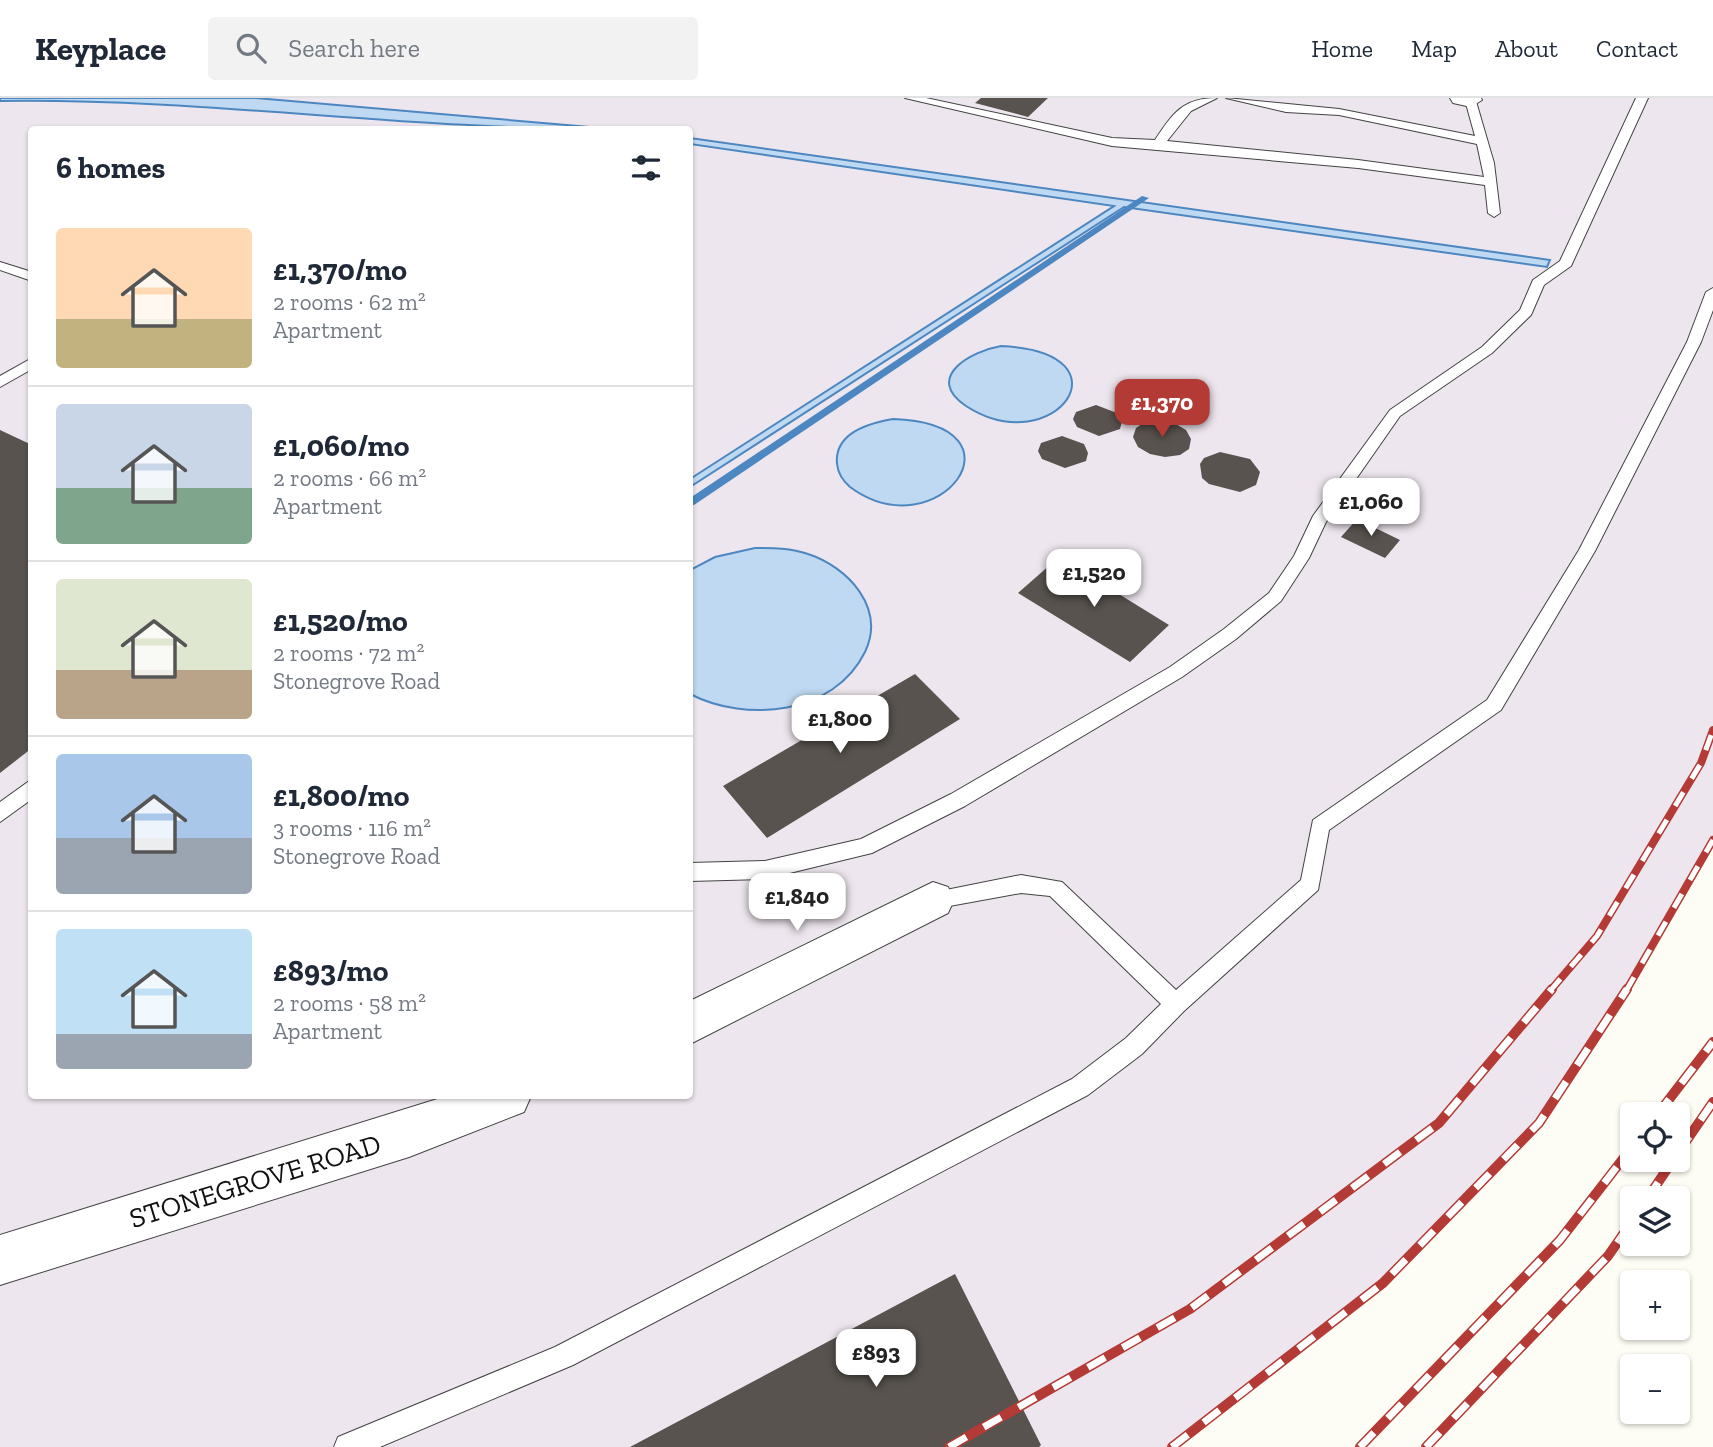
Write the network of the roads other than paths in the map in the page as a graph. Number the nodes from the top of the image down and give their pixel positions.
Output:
1 (911, 98) edge
2 (1211, 98) edge
3 (1232, 98) edge
4 (1642, 98) edge
5 (1466, 99) edge
6 (1481, 141) junction
7 (1159, 144) junction
8 (1490, 182) junction
9 (1493, 213) dead end
10 (0, 266) edge
11 (28, 275) edge
12 (1713, 292) edge
13 (28, 364) edge
14 (0, 382) edge
15 (28, 790) edge
16 (0, 814) edge
17 (693, 872) edge
18 (933, 900) joint
19 (1176, 1004) junction
20 (693, 1021) edge
21 (500, 1099) edge
22 (0, 1260) edge
23 (348, 1447) edge

1 - 7 lane
2 - 7 lane
3 - 6 lane
4 - 17 lane
5 - 6 lane
6 - 8 lane
7 - 8 lane
8 - 9 lane
10 - 11 lane
12 - 19 lane
13 - 14 lane
15 - 16 lane
18 - 19 lane
18 - 20 street
19 - 23 lane
21 - 22 street, STONEGROVE ROAD

